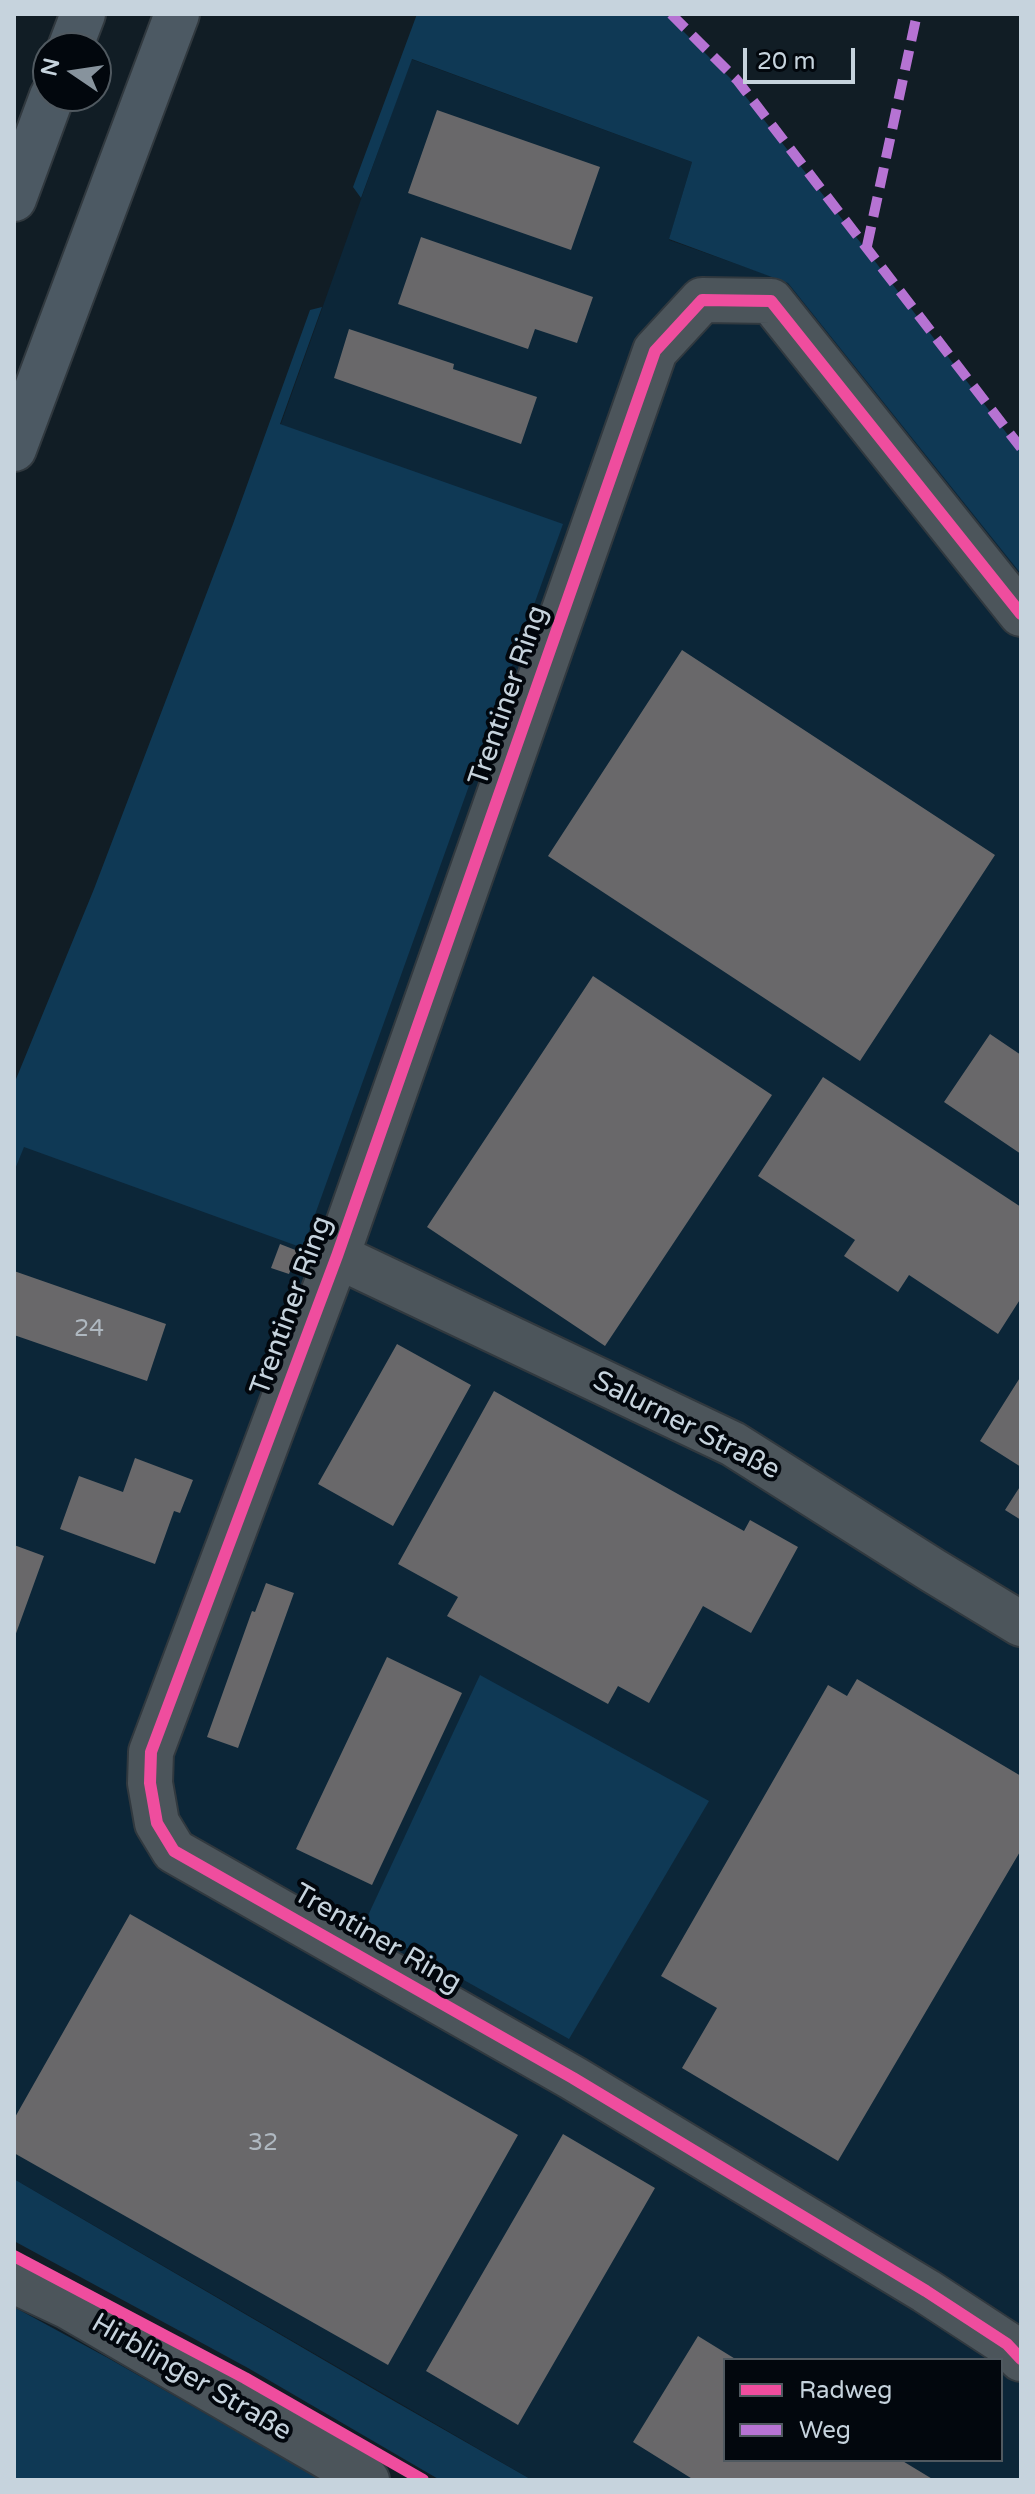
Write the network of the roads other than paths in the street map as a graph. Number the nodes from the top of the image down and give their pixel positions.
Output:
1 (177, 14) edge
2 (46, 112) edge
3 (14, 199) edge
4 (14, 449) edge
5 (1021, 614) edge
6 (337, 1256) junction
7 (1021, 1624) edge
8 (14, 2281) edge
9 (1021, 2359) edge
10 (367, 2480) edge

1 - 4 highway
2 - 3 highway
5 - 6 street, Trentiner Ring
6 - 7 street, Salurner Straße
6 - 9 street, Trentiner Ring
8 - 10 street, Hirblinger Straße

